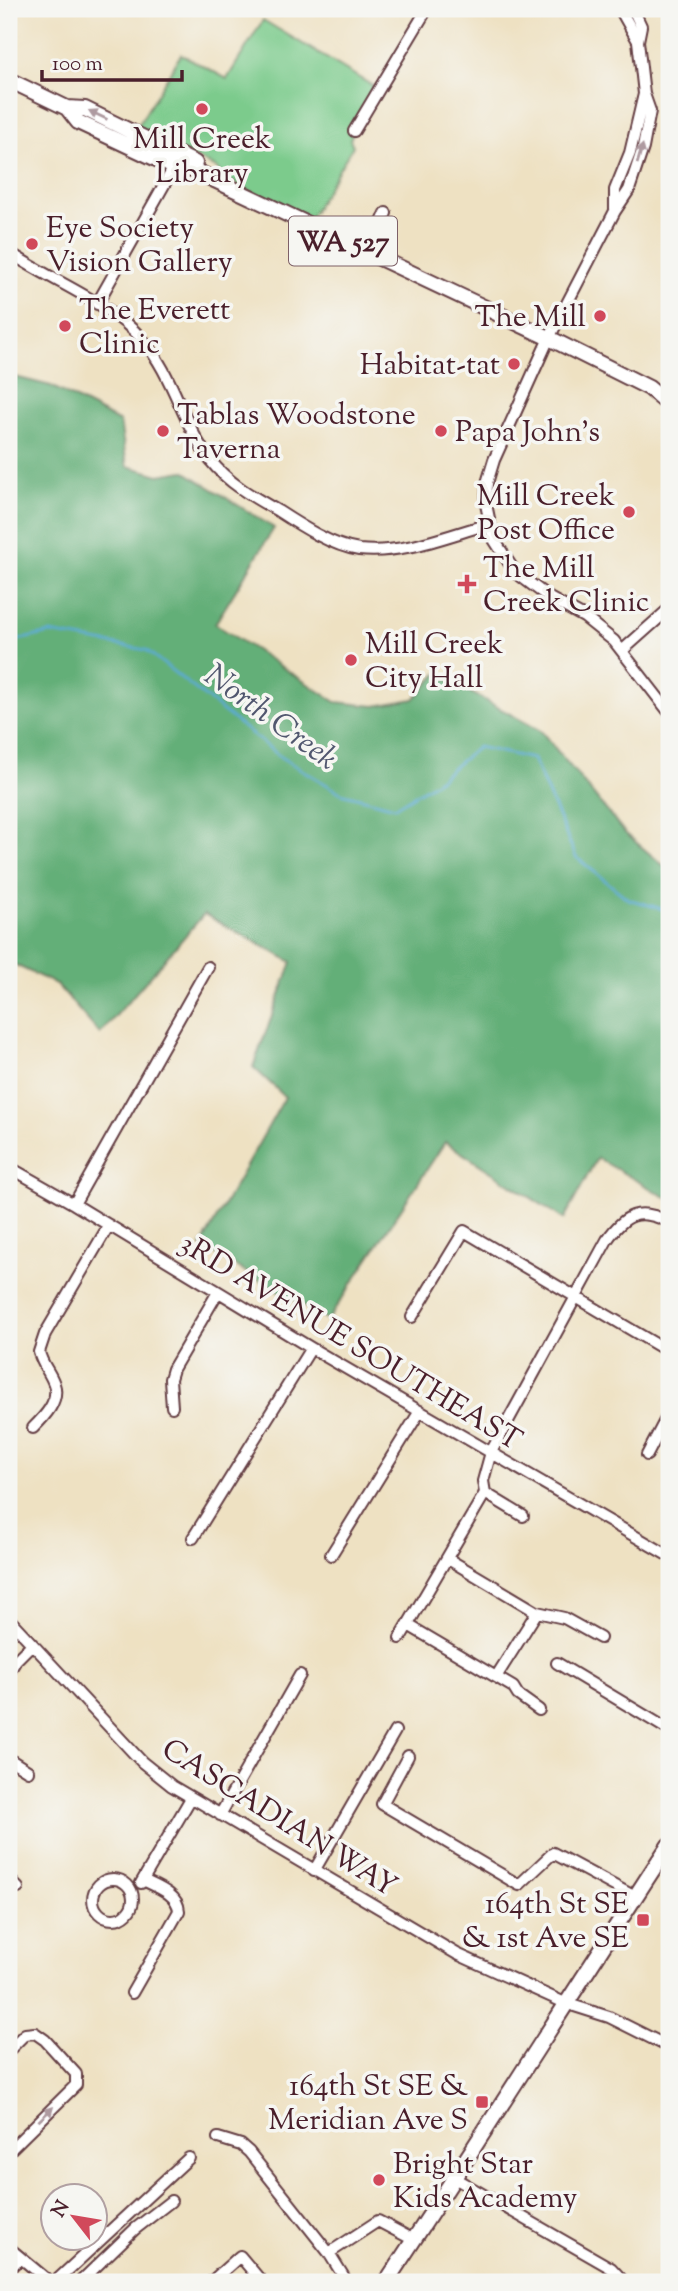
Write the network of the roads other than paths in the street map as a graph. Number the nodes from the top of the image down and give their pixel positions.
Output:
1 (427, 9) edge
2 (620, 9) edge
3 (633, 9) edge
4 (638, 41) junction
5 (9, 80) edge
6 (67, 108) junction
7 (354, 131) dead end
8 (174, 167) junction
9 (220, 182) junction
10 (386, 213) dead end
11 (9, 252) edge
12 (368, 254) junction
13 (97, 304) junction
14 (549, 338) junction
15 (649, 388) junction
16 (669, 391) edge
17 (669, 405) edge
18 (489, 524) junction
19 (669, 609) edge
20 (623, 650) junction
21 (669, 712) edge
22 (208, 967) dead end
23 (9, 1167) edge
24 (74, 1204) junction
25 (669, 1222) edge
26 (110, 1226) junction
27 (218, 1292) junction
28 (576, 1295) junction
29 (412, 1317) dead end
30 (311, 1348) junction
31 (669, 1352) edge
32 (172, 1407) dead end
33 (420, 1411) junction
34 (669, 1413) edge
35 (33, 1428) dead end
36 (491, 1452) junction
37 (647, 1455) dead end
38 (485, 1493) junction
39 (523, 1516) dead end
40 (193, 1538) dead end
41 (331, 1555) dead end
42 (669, 1556) edge
43 (448, 1559) junction
44 (537, 1612) junction
45 (9, 1619) edge
46 (408, 1625) junction
47 (400, 1638) dead end
48 (600, 1638) dead end
49 (32, 1644) junction
50 (557, 1663) dead end
51 (9, 1672) edge
52 (300, 1675) dead end
53 (496, 1677) junction
54 (539, 1710) dead end
55 (669, 1730) edge
56 (395, 1731) dead end
57 (408, 1756) dead end
58 (9, 1759) edge
59 (28, 1770) dead end
60 (191, 1798) junction
61 (220, 1815) junction
62 (668, 1849) edge
63 (314, 1871) junction
64 (9, 1879) edge
65 (143, 1880) junction
66 (18, 1888) dead end
67 (133, 1897) dead end
68 (635, 1898) junction
69 (132, 1993) dead end
70 (565, 2003) junction
71 (669, 2047) edge
72 (9, 2050) edge
73 (218, 2138) dead end
74 (9, 2151) edge
75 (189, 2158) dead end
76 (456, 2179) junction
77 (171, 2202) dead end
78 (414, 2240) junction
79 (9, 2248) edge
80 (328, 2253) junction
81 (20, 2258) junction
82 (9, 2269) edge
83 (261, 2281) edge
84 (53, 2282) edge
85 (80, 2282) edge
86 (211, 2282) edge
87 (347, 2282) edge
88 (386, 2282) edge
89 (624, 2282) edge

1 - 7 street
2 - 4 street
3 - 4 street
4 - 14 street
5 - 6 main road, WA 527
6 - 8 main road, WA 527
9 -> 6 main road, WA 527
8 - 9 main road, WA 527
8 - 13 street
9 - 12 main road, WA 527
10 - 12 street
11 - 13 street
12 - 14 main road, WA 527
13 - 18 street
14 - 15 main road, WA 527
14 - 18 street
15 - 16 main road, WA 527
15 - 17 main road, WA 527
18 - 20 street
19 - 20 street
20 - 21 street
22 - 24 street
23 - 24 street, 3RD AVENUE SOUTHEAST
24 - 26 street, 3RD AVENUE SOUTHEAST
25 - 28 street
26 - 27 street, 3RD AVENUE SOUTHEAST
26 - 35 street
27 - 30 street, 3RD AVENUE SOUTHEAST
27 - 32 street
28 - 29 street
28 - 31 street
28 - 36 street
30 - 33 street, 3RD AVENUE SOUTHEAST
30 - 40 street
33 - 36 street, 3RD AVENUE SOUTHEAST
33 - 41 street
34 - 37 street
36 - 38 street
36 - 42 street, 3RD AVENUE SOUTHEAST
38 - 39 street
38 - 43 street
43 - 44 street
43 - 46 street
44 - 48 street
44 - 53 street
45 - 49 street, CASCADIAN WAY
46 - 47 street
46 - 53 street
49 - 51 street
49 - 60 street, CASCADIAN WAY
50 - 55 street
52 - 61 street
53 - 54 street
56 - 63 street
57 - 68 street
58 - 59 street
60 - 61 street, CASCADIAN WAY
60 - 65 street
61 - 63 street, CASCADIAN WAY
62 - 68 main road
63 - 70 street, CASCADIAN WAY
64 - 66 street
65 - 67 street
65 - 69 street
68 - 70 main road
70 - 71 street, CASCADIAN WAY
70 - 76 main road
74 -> 72 street
73 - 80 street
75 - 84 street
76 - 78 main road
76 - 89 street
77 - 85 street
78 - 80 street
78 - 88 main road
79 - 81 street
80 - 87 street
81 - 82 street
81 - 84 street
83 - 86 street

